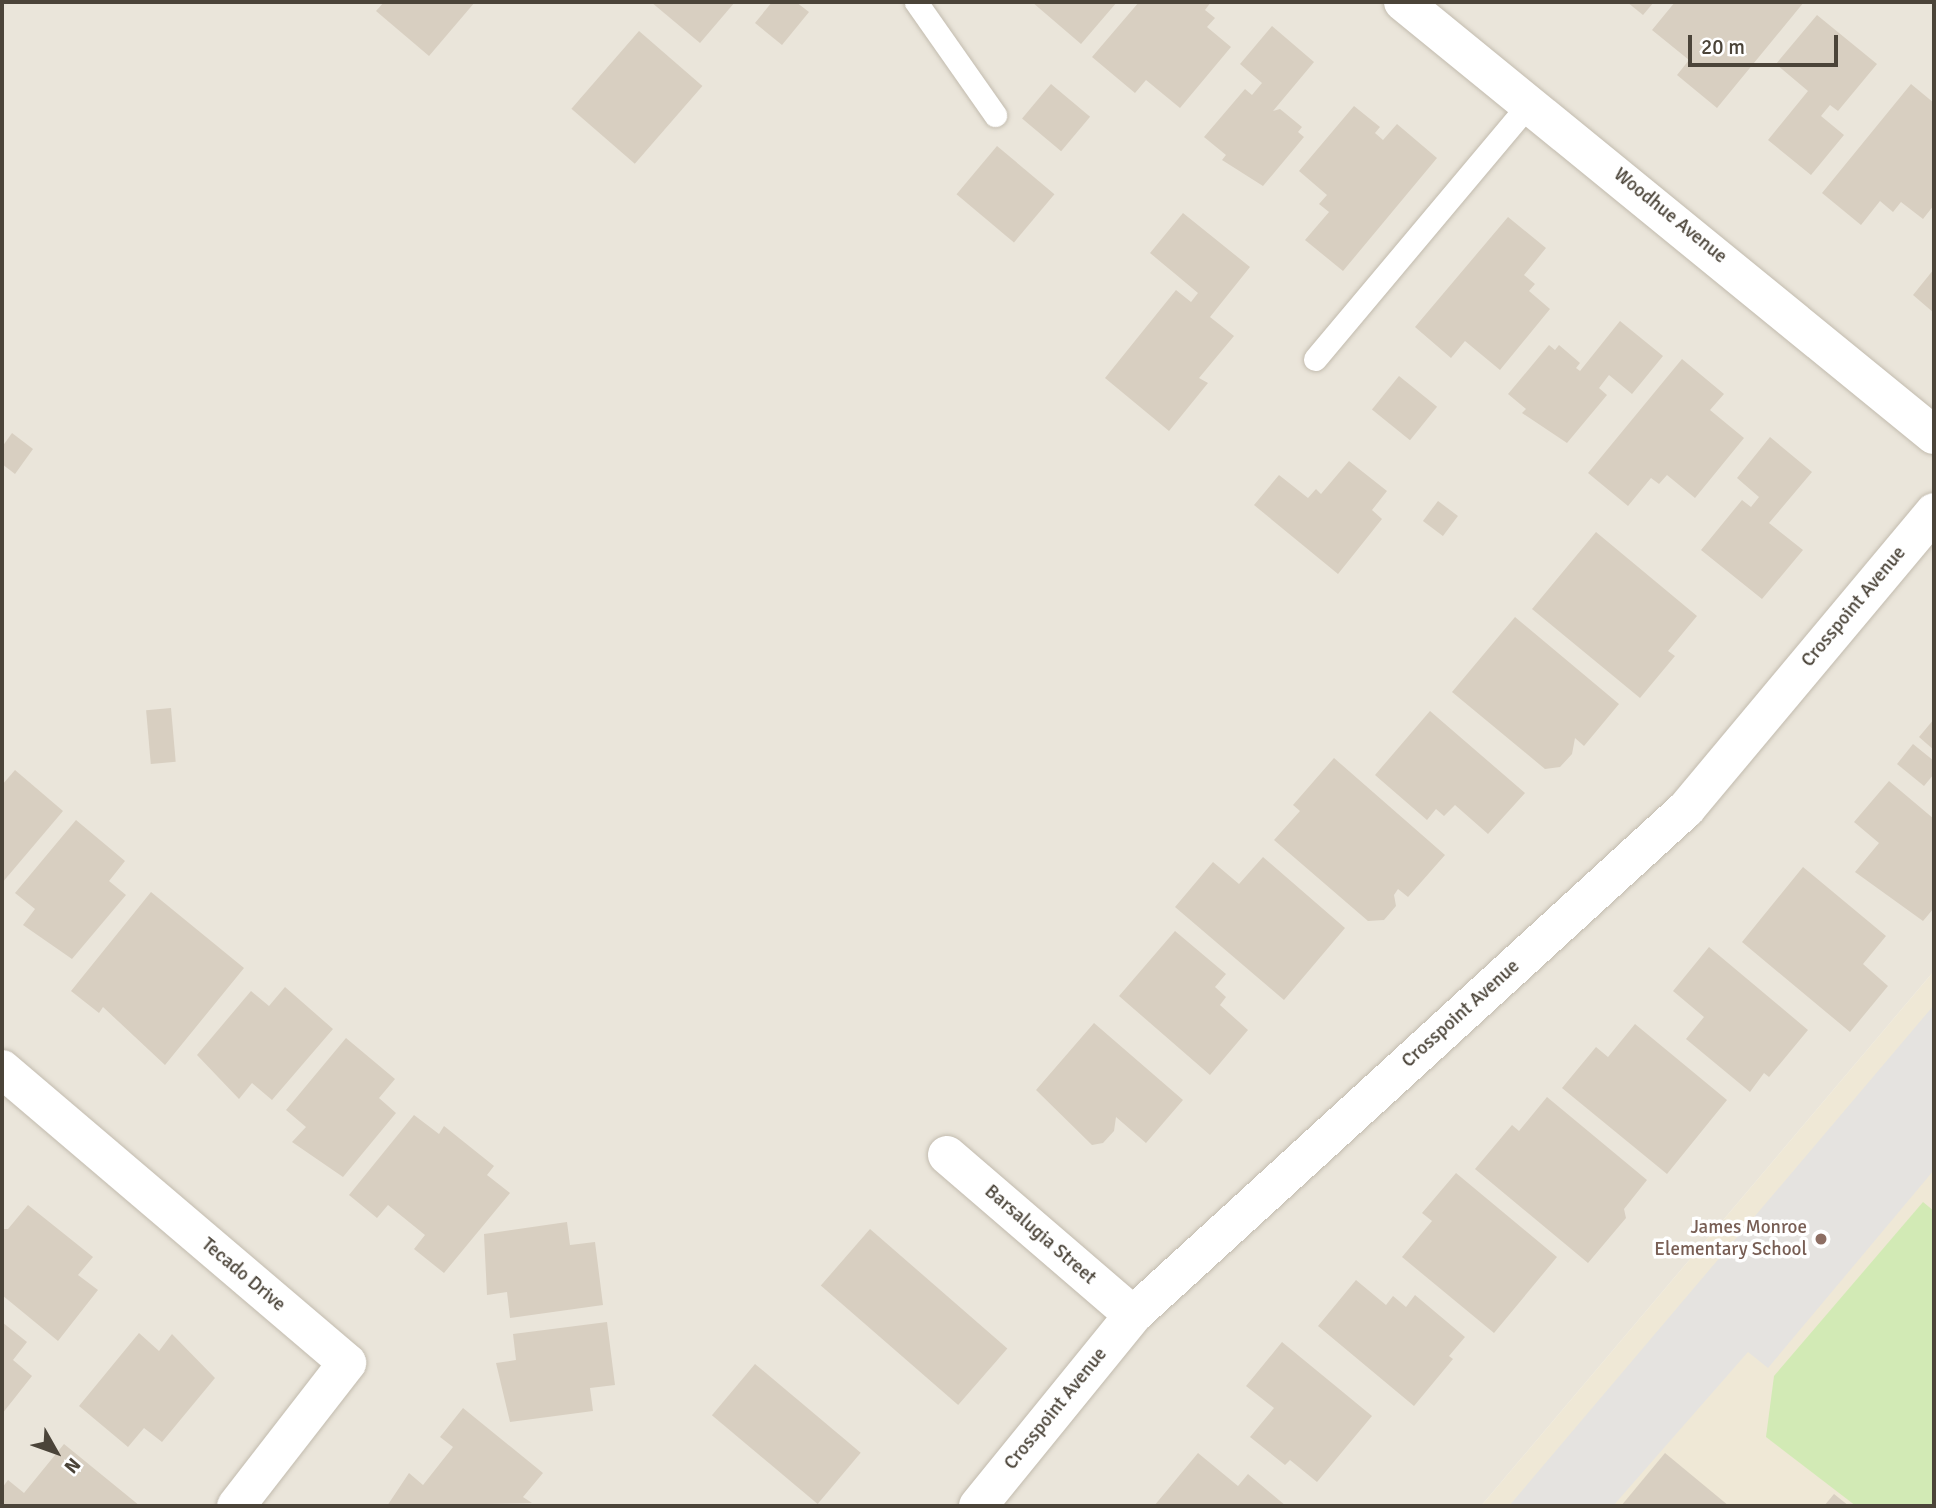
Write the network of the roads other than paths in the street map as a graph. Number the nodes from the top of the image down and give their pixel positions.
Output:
1 (916, 2) edge
2 (1403, 2) edge
3 (1530, 103) junction
4 (995, 115) dead end
5 (1315, 359) dead end
6 (1934, 435) edge
7 (1934, 512) edge
8 (2, 1069) edge
9 (947, 1155) dead end
10 (1133, 1315) junction
11 (236, 1506) edge
12 (978, 1506) edge

1 - 4 lane
2 - 3 street, Woodhue Avenue
3 - 5 lane
3 - 6 street, Woodhue Avenue
7 - 10 street, Crosspoint Avenue
8 - 11 street, Tecado Drive
9 - 10 street, Barsalugia Street
10 - 12 street, Crosspoint Avenue

